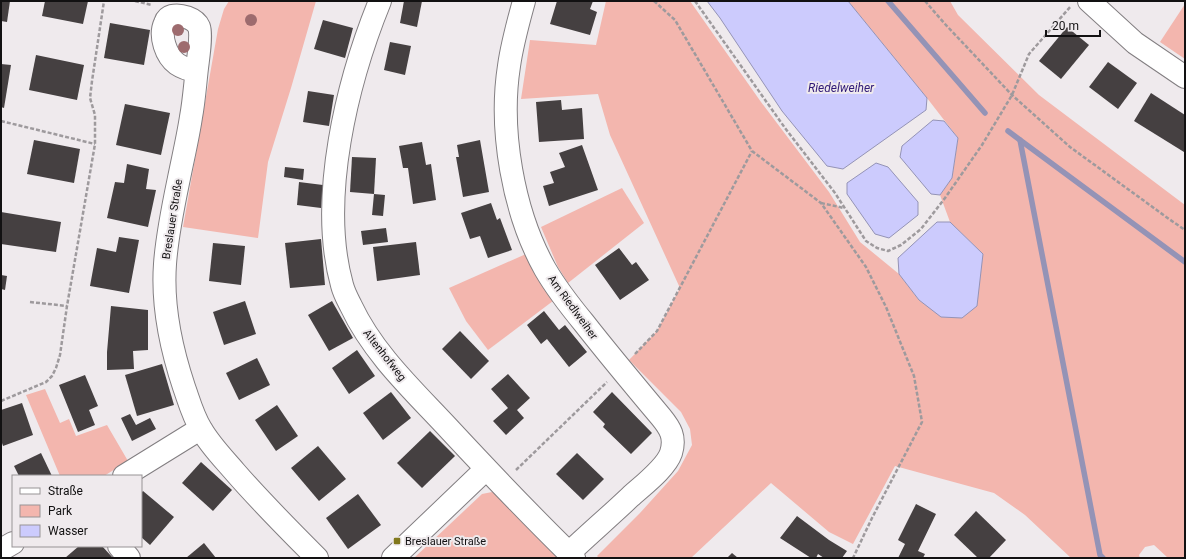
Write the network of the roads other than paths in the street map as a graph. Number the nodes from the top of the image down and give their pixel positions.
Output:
1 (380, 1) edge
2 (524, 1) edge
3 (1089, 1) edge
4 (196, 72) dead end
5 (1185, 77) edge
6 (200, 429) junction
7 (486, 469) junction
8 (126, 475) edge
9 (12, 544) edge
10 (120, 547) edge
11 (1, 550) edge
12 (572, 555) edge
13 (129, 558) edge
14 (317, 558) edge
15 (393, 558) edge

1 - 7 street, Altenhofweg
2 - 12 street, Am Riedlweiher
3 - 5 street
4 - 6 street, Breslauer Straße
6 - 8 street
6 - 14 street, Breslauer Straße
7 - 12 street, Altenhofweg
7 - 15 street
9 - 11 street
10 - 13 street

